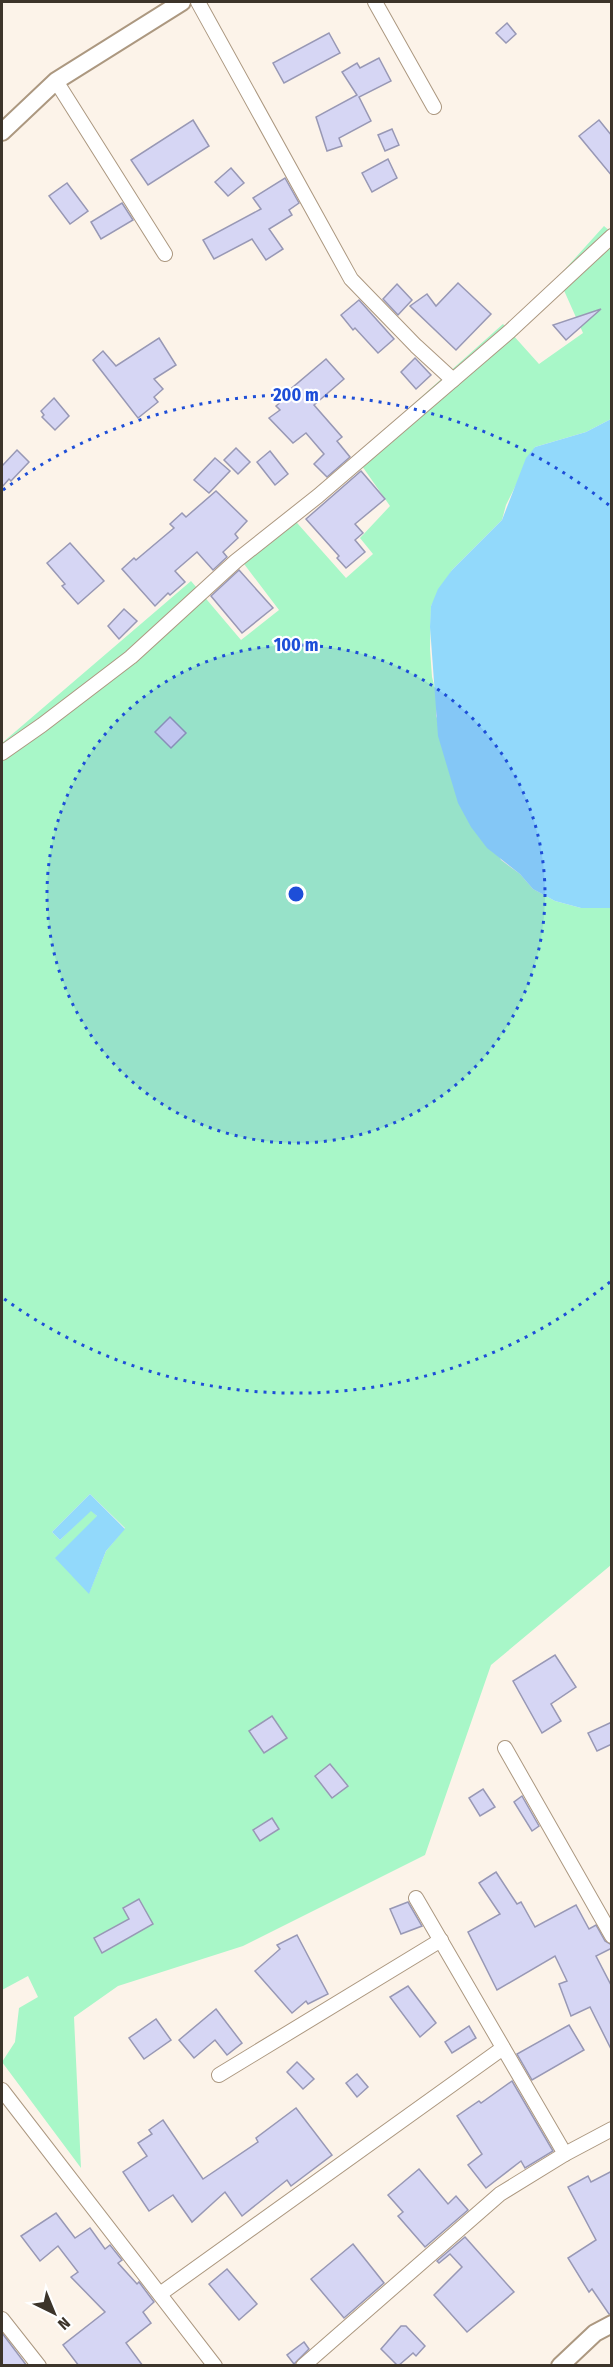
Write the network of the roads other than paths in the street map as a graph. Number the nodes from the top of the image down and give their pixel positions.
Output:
1 (182, 2) edge
2 (198, 2) edge
3 (375, 2) edge
4 (56, 81) junction
5 (434, 107) dead end
6 (2, 132) edge
7 (612, 236) edge
8 (165, 254) dead end
9 (453, 380) junction
10 (2, 753) edge
11 (505, 1748) dead end
12 (416, 1898) dead end
13 (612, 1936) edge
14 (441, 1940) junction
15 (503, 2048) junction
16 (219, 2075) dead end
17 (2, 2090) edge
18 (612, 2129) edge
19 (565, 2154) junction
20 (160, 2294) junction
21 (2, 2319) edge
22 (612, 2324) edge
23 (39, 2366) edge
24 (215, 2366) edge
25 (303, 2366) edge
26 (560, 2366) edge

1 - 4 street
2 - 9 street
3 - 5 street
4 - 6 street
4 - 8 street
7 - 9 street
9 - 10 street
11 - 13 street
12 - 14 street
14 - 15 street
14 - 16 street
15 - 19 street
15 - 20 street
17 - 20 street
18 - 19 street
19 - 25 street
20 - 24 street
21 - 23 street
22 - 26 street

